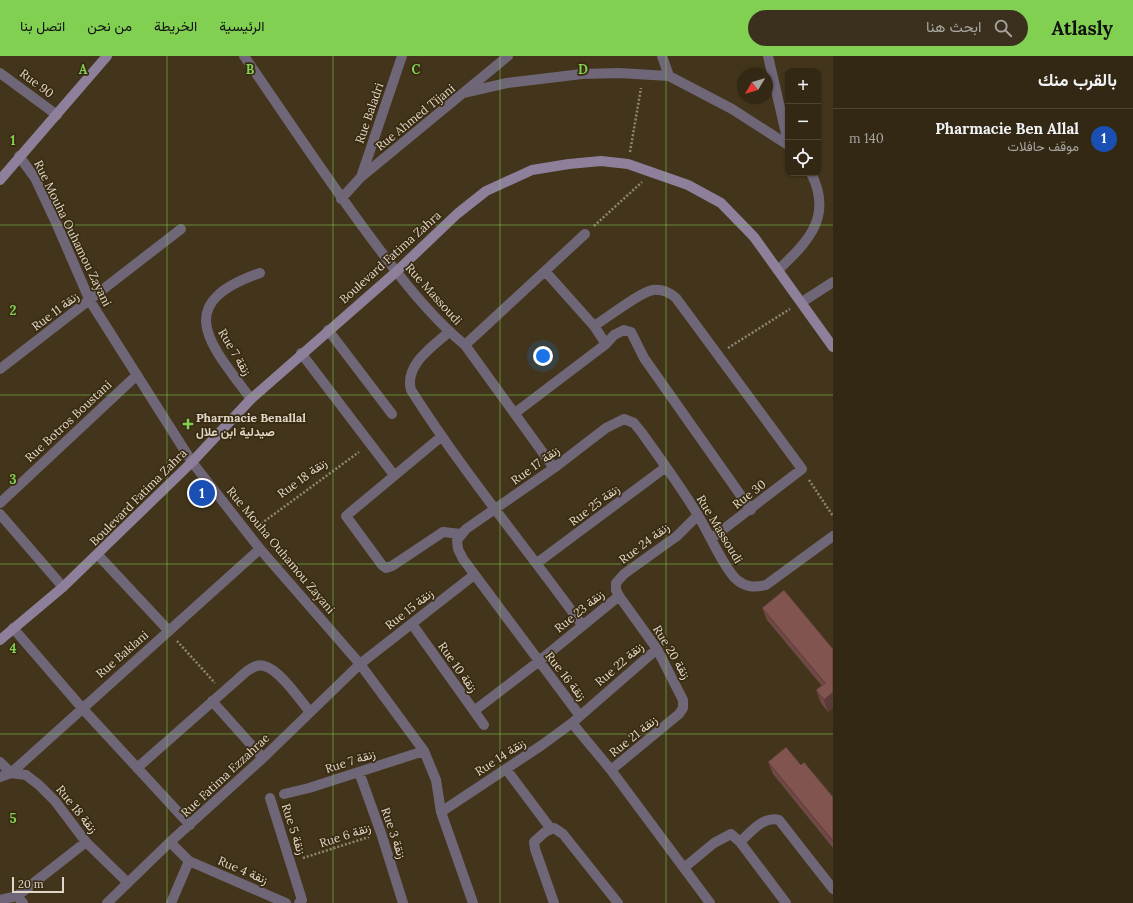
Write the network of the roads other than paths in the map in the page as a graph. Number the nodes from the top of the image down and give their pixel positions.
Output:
1 (107, 56) edge
2 (244, 56) edge
3 (402, 56) edge
4 (508, 56) edge
5 (662, 56) edge
6 (768, 56) edge
7 (0, 73) edge
8 (669, 76) junction
9 (464, 93) junction
10 (57, 115) junction
11 (787, 140) edge
12 (785, 142) edge
13 (19, 156) junction
14 (814, 176) edge
15 (360, 178) junction
16 (0, 180) edge
17 (341, 199) junction
18 (181, 229) dead end
19 (585, 234) road end
20 (778, 270) junction
21 (546, 271) junction
22 (396, 272) junction
23 (260, 273) dead end
24 (833, 282) edge
25 (90, 300) junction
26 (802, 302) junction
27 (594, 326) junction
28 (328, 330) junction
29 (449, 332) junction
30 (606, 344) junction
31 (465, 345) junction
32 (833, 347) edge
33 (302, 353) junction
34 (0, 368) edge
35 (137, 375) junction
36 (251, 399) junction
37 (515, 413) junction
38 (392, 414) dead end
39 (606, 428) joint
40 (442, 436) junction
41 (192, 462) junction
42 (666, 467) junction
43 (554, 468) junction
44 (394, 475) junction
45 (0, 503) edge
46 (494, 509) junction
47 (751, 510) junction
48 (0, 514) edge
49 (698, 515) junction
50 (461, 534) junction
51 (833, 536) edge
52 (712, 538) junction
53 (260, 548) junction
54 (98, 554) junction
55 (537, 563) junction
56 (474, 575) junction
57 (63, 587) junction
58 (619, 596) junction
59 (412, 624) junction
60 (582, 625) junction
61 (13, 628) junction
62 (169, 631) junction
63 (0, 640) edge
64 (657, 649) junction
65 (538, 662) junction
66 (360, 664) junction
67 (212, 701) junction
68 (82, 708) junction
69 (474, 711) junction
70 (310, 712) junction
71 (580, 716) junction
72 (572, 723) junction
73 (670, 723) joint
74 (484, 725) dead end
75 (424, 752) junction
76 (262, 758) junction
77 (0, 762) edge
78 (137, 768) junction
79 (506, 769) junction
80 (611, 770) junction
81 (359, 772) junction
82 (11, 773) junction
83 (0, 777) edge
84 (284, 794) dead end
85 (270, 798) dead end
86 (440, 812) junction
87 (190, 825) junction
88 (551, 829) junction
89 (86, 842) junction
90 (170, 842) junction
91 (740, 842) junction
92 (189, 861) junction
93 (685, 867) junction
94 (128, 883) junction
95 (833, 890) edge
96 (0, 900) edge
97 (20, 900) edge
98 (107, 903) edge
99 (171, 903) edge
100 (286, 903) edge
101 (299, 903) edge
102 (403, 903) edge
103 (473, 903) edge
104 (554, 903) edge
105 (618, 903) edge
106 (710, 903) edge
107 (786, 903) edge

1 - 10 street
2 - 17 street, Rue Massoudi
3 - 15 street, Rue Baladri
4 - 9 street
5 - 8 street
6 - 11 street
7 - 10 street, Rue 90
8 - 9 street, Rue Ahmed Tijani
8 - 12 street, Rue Ahmed Tijani
9 - 15 street, Rue Ahmed Tijani
10 - 13 street
13 - 16 street
13 - 25 street, Rue Mouha Ouhamou Zayani
14 - 20 street
15 - 17 street, Rue Ahmed Tijani
17 - 22 street, Rue Massoudi
18 - 25 street, Rue 11 زنقة
19 - 21 street
20 - 22 street, Boulevard Fatima Zahra
20 - 26 street, Boulevard Fatima Zahra
21 - 27 street
21 - 31 street
22 - 28 street, Boulevard Fatima Zahra
22 - 29 street, Rue Massoudi
23 - 36 street, Rue 7 زنقة
24 - 26 street
25 - 34 street, Rue 11 زنقة
25 - 35 street, Rue Mouha Ouhamou Zayani
26 - 32 street, Boulevard Fatima Zahra
27 - 30 street
27 - 47 street, Rue 30
28 - 33 street, Boulevard Fatima Zahra
28 - 38 street
29 - 31 street, Rue Massoudi
29 - 40 street
30 - 37 street
30 - 47 street
31 - 37 street, Rue Massoudi
33 - 36 street, Boulevard Fatima Zahra
33 - 44 street
35 - 41 street, Rue Mouha Ouhamou Zayani
35 - 45 street, Rue Botros Boustani
36 - 41 street, Boulevard Fatima Zahra
37 - 43 street, Rue Massoudi
39 - 42 street, Rue Massoudi
39 - 43 street, Rue 17 زنقة
40 - 44 street
40 - 46 street
41 - 53 street, Rue Mouha Ouhamou Zayani
41 - 54 street, Boulevard Fatima Zahra
42 - 49 street, Rue Massoudi
42 - 55 street, Rue 25 زنقة
43 - 46 street, Rue 17 زنقة
44 - 50 street
46 - 50 street, Rue 17 زنقة
46 - 55 street
47 - 52 street, Rue 30
48 - 57 street
49 - 52 street, Rue Massoudi
49 - 58 street, Rue 24 زنقة
50 - 56 street, Rue 16 زنقة
51 - 52 street, Rue Massoudi
53 - 62 street, Rue Baklani
53 - 66 street, Rue Mouha Ouhamou Zayani
54 - 57 street, Boulevard Fatima Zahra
54 - 62 street
55 - 60 street
56 - 59 street, Rue 15 زنقة
56 - 65 street, Rue 16 زنقة
57 - 61 street, Boulevard Fatima Zahra
58 - 60 street, Rue 23 زنقة
58 - 64 street, Rue 20 زنقة
59 - 66 street, Rue 15 زنقة
59 - 69 street, Rue 10 زنقة
60 - 65 street, Rue 23 زنقة
61 - 63 street, Boulevard Fatima Zahra
61 - 68 street
62 - 68 street, Rue Baklani
64 - 71 street, Rue 22 زنقة
64 - 73 street, Rue 20 زنقة
65 - 69 street, Rue 23 زنقة
65 - 71 street, Rue 16 زنقة
66 - 70 street, Rue Fatima Ezzahrae
66 - 75 street, Rue Mouha Ouhamou Zayani
67 - 70 street
67 - 76 street
67 - 78 street
68 - 78 street
68 - 82 street, Rue Baklani
69 - 74 street, Rue 10 زنقة
70 - 76 street, Rue Fatima Ezzahrae
71 - 72 street, Rue 16 زنقة
72 - 79 street, Rue 14 زنقة
72 - 80 street
73 - 80 street, Rue 21 زنقة
75 - 81 street, Rue 7 زنقة
75 - 86 street, Rue Mouha Ouhamou Zayani
76 - 87 street, Rue Fatima Ezzahrae
77 - 82 street
78 - 87 street
79 - 86 street, Rue 14 زنقة
79 - 88 street
80 - 93 street
81 - 84 street, Rue 7 زنقة
81 - 102 street, Rue 3 زنقة
82 - 83 street, Rue Baklani
82 - 89 street, Rue 18 زنقة
85 - 101 street, Rue 5 زنقة
86 - 103 street, Rue Mouha Ouhamou Zayani
87 - 90 street, Rue Fatima Ezzahrae
88 - 104 street
88 - 105 street
89 - 94 street, Rue 18 زنقة
89 - 97 street
90 - 92 street
90 - 94 street, Rue Fatima Ezzahrae
91 - 93 street
91 - 95 street
91 - 107 street
92 - 99 street
92 - 100 street, Rue 4 زنقة
93 - 106 street
94 - 98 street, Rue Fatima Ezzahrae
96 - 97 street

